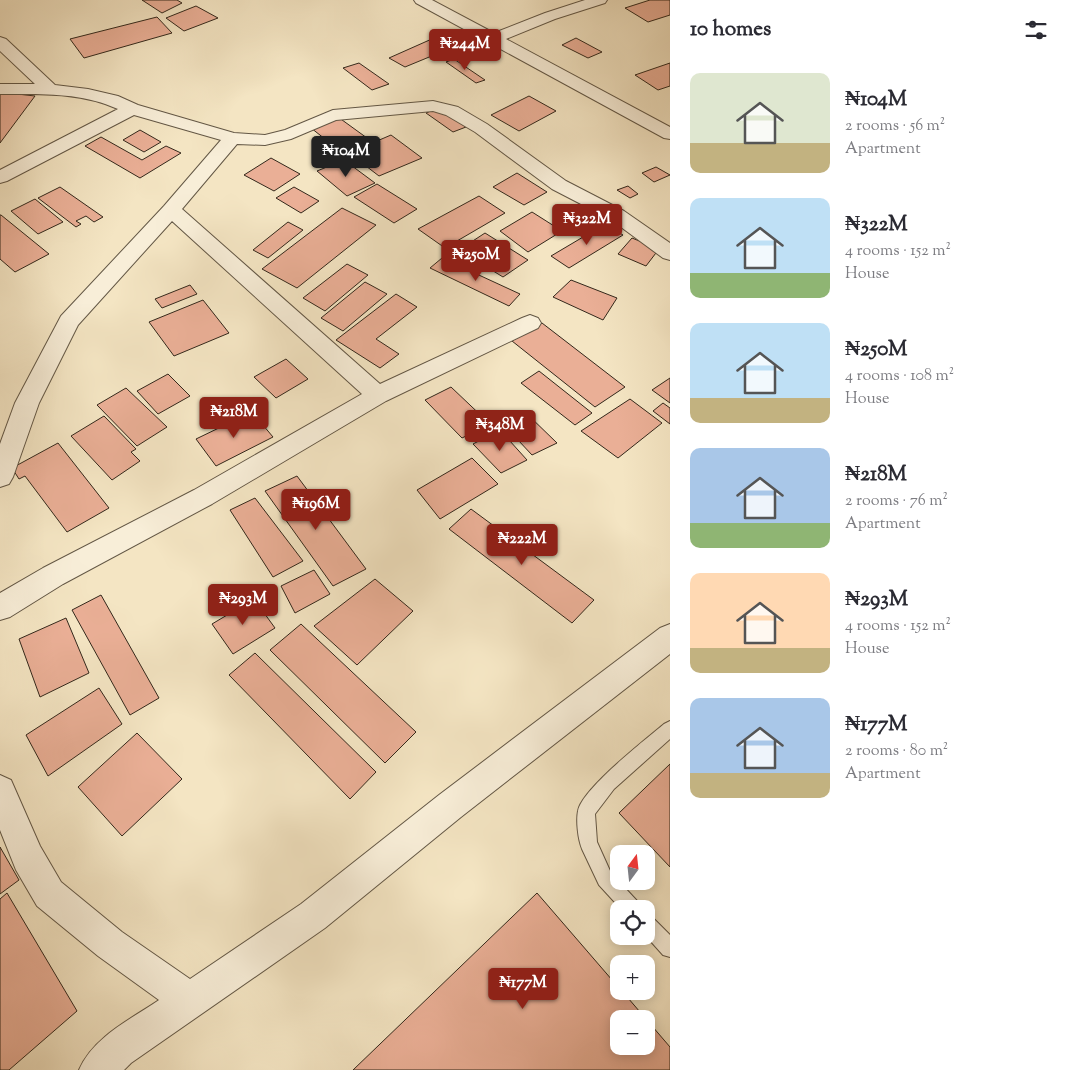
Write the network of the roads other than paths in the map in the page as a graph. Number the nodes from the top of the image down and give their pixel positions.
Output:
1 (421, 0) edge
2 (600, 0) edge
3 (493, 39) junction
4 (0, 42) edge
5 (0, 89) edge
6 (50, 89) junction
7 (132, 109) junction
8 (670, 134) edge
9 (232, 138) junction
10 (0, 177) edge
11 (172, 210) junction
12 (670, 253) edge
13 (530, 323) dead end
14 (378, 395) junction
15 (0, 477) edge
16 (0, 608) edge
17 (670, 636) edge
18 (670, 729) edge
19 (0, 791) edge
20 (625, 900) edge
21 (655, 932) edge
22 (670, 948) edge
23 (190, 1000) junction
24 (98, 1070) edge

1 - 3 street
2 - 3 street
3 - 8 street
4 - 6 street
5 - 6 street
6 - 7 street
7 - 9 street
7 - 10 street
9 - 11 street
9 - 12 street
11 - 14 street
11 - 15 street
13 - 14 street
14 - 16 street
17 - 23 street
18 - 20 lane
19 - 23 street
21 - 22 lane
23 - 24 street

